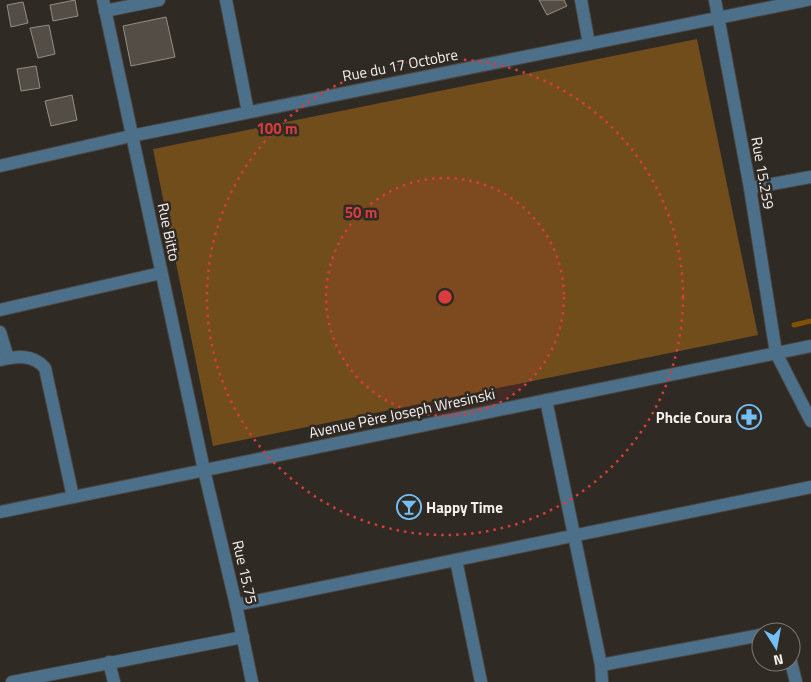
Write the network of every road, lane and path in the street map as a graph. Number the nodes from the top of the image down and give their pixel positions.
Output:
1 (160, 0) edge
2 (226, 0) edge
3 (581, 0) edge
4 (715, 0) edge
5 (807, 0) edge
6 (104, 6) edge
7 (719, 18) junction
8 (589, 44) junction
9 (248, 112) junction
10 (132, 136) junction
11 (0, 166) edge
12 (811, 177) edge
13 (750, 188) junction
14 (161, 273) junction
15 (0, 310) edge
16 (0, 332) edge
17 (811, 346) edge
18 (776, 352) junction
19 (4, 359) edge
20 (546, 400) junction
21 (811, 421) edge
22 (204, 470) junction
23 (811, 487) edge
24 (72, 497) junction
25 (0, 512) edge
26 (574, 535) junction
27 (456, 560) junction
28 (236, 605) junction
29 (243, 637) junction
30 (751, 637) edge
31 (109, 662) junction
32 (601, 665) junction
33 (12, 682) edge
34 (114, 682) edge
35 (252, 682) edge
36 (481, 682) edge
37 (602, 682) edge

1 - 6 street
2 - 9 street
3 - 8 street
4 - 7 street, Rue 15.259
5 - 7 street, Rue du 17 Octobre
6 - 10 street, Rue Bitto
7 - 8 street, Rue du 17 Octobre
7 - 13 street, Rue 15.259
8 - 9 street, Rue du 17 Octobre
9 - 10 street, Rue du 17 Octobre
10 - 11 street, Rue du 17 Octobre
10 - 14 street, Rue Bitto
12 - 13 street
13 - 18 street, Rue 15.259
14 - 15 street
14 - 22 street, Rue Bitto
16 - 19 street
17 - 18 street, Avenue Père Joseph Wresinski
18 - 20 street, Avenue Père Joseph Wresinski
18 - 21 street, Rue 15.259
19 - 24 street
20 - 22 street, Avenue Père Joseph Wresinski
20 - 26 street
22 - 24 street, Avenue Père Joseph Wresinski
22 - 28 street, Rue 15.75
23 - 26 street
24 - 25 street, Avenue Père Joseph Wresinski
26 - 27 street
26 - 32 street
27 - 28 street
27 - 36 street
28 - 29 street, Rue 15.75
29 - 31 street
29 - 35 street, Rue 15.75
30 - 32 street
31 - 33 street
31 - 34 street
32 - 37 street

